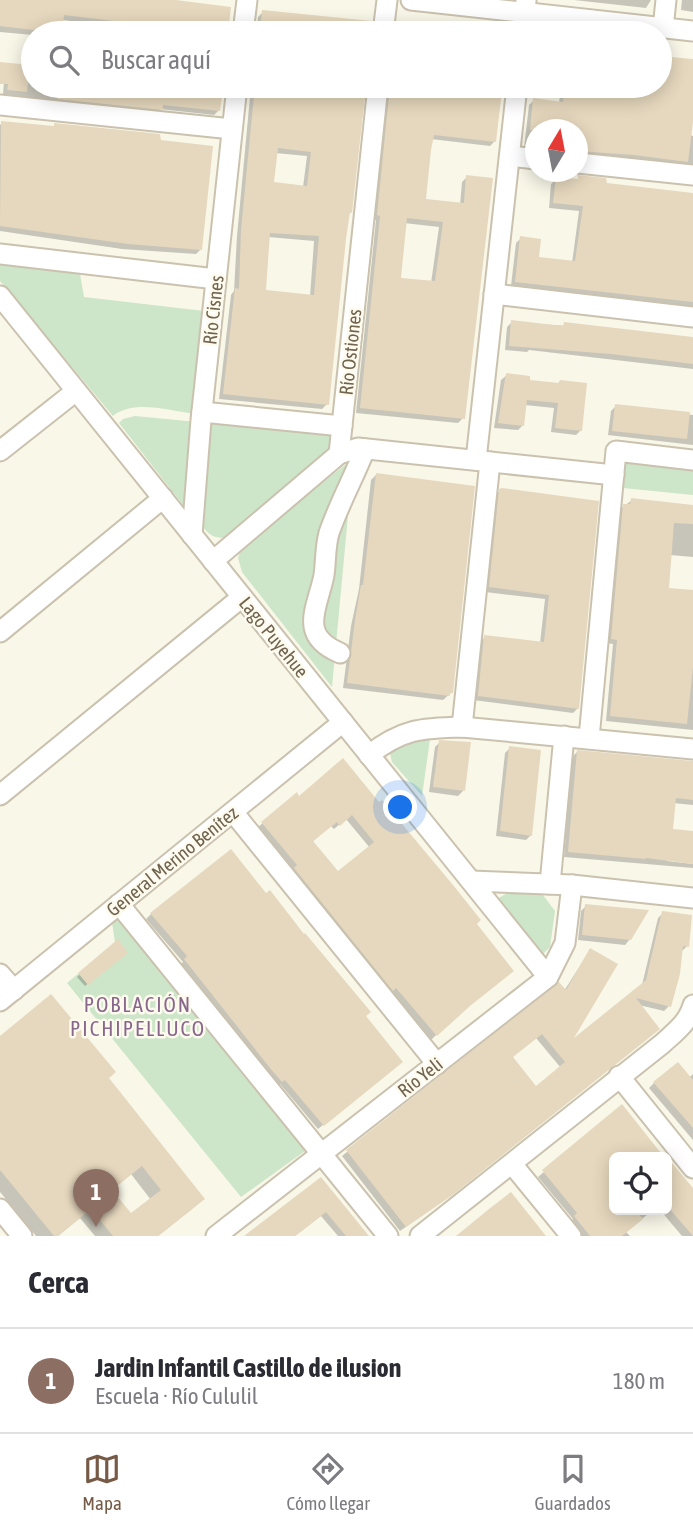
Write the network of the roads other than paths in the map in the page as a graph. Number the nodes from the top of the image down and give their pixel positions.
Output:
1 (247, 0) edge
2 (387, 0) edge
3 (411, 0) edge
4 (666, 0) edge
5 (525, 6) edge
6 (244, 21) edge
7 (384, 21) edge
8 (624, 21) edge
9 (664, 21) edge
10 (672, 28) edge
11 (693, 31) edge
12 (236, 98) edge
13 (377, 98) edge
14 (516, 98) edge
15 (0, 104) edge
16 (232, 129) junction
17 (510, 156) junction
18 (525, 158) edge
19 (588, 164) edge
20 (693, 175) edge
21 (0, 254) edge
22 (216, 279) junction
23 (494, 294) junction
24 (0, 296) edge
25 (693, 317) edge
26 (76, 391) junction
27 (202, 412) junction
28 (342, 426) junction
29 (365, 449) junction
30 (0, 451) edge
31 (339, 454) junction
32 (693, 460) edge
33 (483, 461) junction
34 (614, 475) junction
35 (163, 498) junction
36 (192, 535) junction
37 (213, 561) junction
38 (242, 597) junction
39 (0, 632) edge
40 (340, 653) dead end
41 (343, 722) junction
42 (462, 727) junction
43 (565, 736) junction
44 (589, 738) junction
45 (693, 749) edge
46 (369, 755) junction
47 (0, 795) edge
48 (233, 812) junction
49 (471, 881) junction
50 (550, 884) junction
51 (572, 886) junction
52 (693, 898) edge
53 (119, 904) junction
54 (0, 974) edge
55 (548, 977) junction
56 (7, 995) edge
57 (693, 1005) edge
58 (437, 1064) junction
59 (619, 1076) junction
60 (322, 1154) junction
61 (512, 1164) junction
62 (693, 1168) edge
63 (0, 1209) edge
64 (22, 1236) edge
65 (216, 1236) edge
66 (388, 1236) edge
67 (420, 1236) edge
68 (571, 1236) edge

1 - 6 street
2 - 7 street
3 - 5 street
4 - 9 street
5 - 8 street
10 - 11 street
12 - 16 street, Río Cisnes
13 - 28 street, Río Ostiones
14 - 17 street
15 - 16 street
16 - 22 street, Río Cisnes
17 - 18 street
17 - 23 street
19 - 20 street
21 - 22 street
22 - 27 street, Río Cisnes
23 - 25 street
23 - 33 street
24 - 26 street, Lago Puyehue
26 - 30 street
26 - 35 street, Lago Puyehue
27 - 28 street
27 - 36 street, Río Cisnes
28 - 31 street, Río Ostiones
29 - 31 street
29 - 33 street
29 - 40 street
31 - 37 street
32 - 34 street
33 - 34 street
33 - 42 street
34 - 44 street
35 - 36 street, Lago Puyehue
35 - 39 street
36 - 37 street, Lago Puyehue
37 - 38 street, Lago Puyehue
38 - 41 street, Lago Puyehue
38 - 47 street
41 - 46 street, Lago Puyehue
41 - 48 street, General Merino Benítez
42 - 43 street
42 - 46 street
43 - 44 street
43 - 50 street
44 - 45 street
46 - 49 street, Lago Puyehue
48 - 53 street, General Merino Benítez
48 - 58 street
49 - 50 street
49 - 55 street, Lago Puyehue
50 - 51 street
51 - 52 street
51 - 55 street, Río Yeli
53 - 56 street, General Merino Benítez
53 - 60 street
54 - 56 street
55 - 58 street, Río Yeli
57 - 59 street
58 - 60 street, Río Yeli
59 - 61 street
59 - 62 street
60 - 65 street, Río Yeli
60 - 66 street
61 - 67 street
61 - 68 street
63 - 64 street

